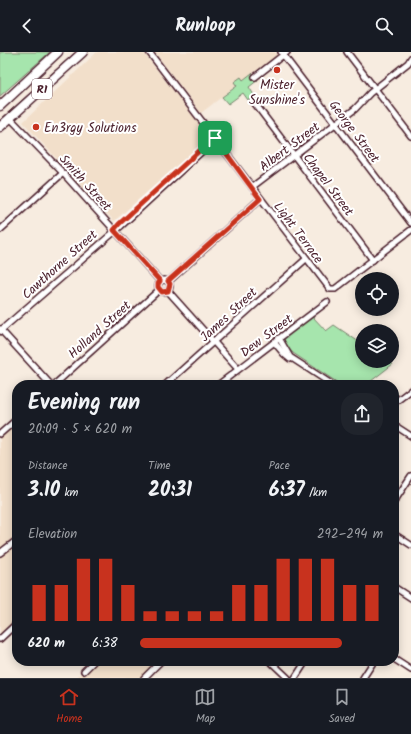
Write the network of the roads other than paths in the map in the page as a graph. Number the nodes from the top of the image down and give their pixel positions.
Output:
1 (58, 52) edge
2 (83, 52) edge
3 (149, 52) edge
4 (347, 52) edge
5 (284, 53) edge
6 (411, 58) edge
7 (255, 77) dead end
8 (375, 89) junction
9 (253, 101) dead end
10 (0, 106) edge
11 (10, 118) junction
12 (336, 124) junction
13 (0, 127) edge
14 (411, 136) edge
15 (215, 138) junction
16 (294, 156) junction
17 (63, 173) junction
18 (252, 188) junction
19 (260, 199) junction
20 (411, 223) edge
21 (411, 229) edge
22 (0, 230) edge
23 (114, 230) junction
24 (306, 259) junction
25 (373, 260) junction
26 (160, 281) junction
27 (168, 281) junction
28 (159, 290) junction
29 (168, 291) junction
30 (327, 302) dead end
31 (0, 330) edge
32 (279, 338) junction
33 (214, 342) junction
34 (274, 342) junction
35 (296, 362) junction
36 (238, 369) junction
37 (46, 380) edge
38 (60, 380) edge
39 (172, 380) edge
40 (224, 380) edge
41 (325, 380) edge
42 (411, 390) edge
43 (399, 399) edge
44 (12, 423) edge
45 (399, 428) edge
46 (0, 434) edge
47 (411, 436) edge
48 (411, 476) edge
49 (399, 494) edge
50 (399, 537) edge
51 (12, 544) edge
52 (411, 545) edge
53 (0, 552) edge
54 (399, 590) edge
55 (411, 598) edge
56 (12, 627) edge
57 (0, 638) edge
58 (399, 662) edge
59 (89, 666) edge
60 (156, 666) edge
61 (275, 666) edge
62 (303, 666) edge
63 (371, 666) edge
64 (411, 670) edge
65 (84, 671) dead end
66 (144, 678) edge
67 (288, 678) edge
68 (295, 678) edge
69 (363, 678) edge

1 - 10 highway, R1
2 - 11 highway, R1
3 - 15 street, Light Terrace
4 - 8 street
5 - 7 street
5 - 12 street, George Street
6 - 8 street, Albert Street
8 - 12 street, Albert Street
8 - 14 street
9 - 16 street, Chapel Street
11 - 13 highway, R1
11 - 17 street, Smith Street
12 - 16 street, Albert Street
12 - 20 street, George Street
15 - 18 street, Light Terrace
15 - 23 street, Cawthorne Street
16 - 18 street, Albert Street
16 - 25 street, Chapel Street
17 - 22 street
17 - 23 street, Smith Street
18 - 19 street, Light Terrace
19 - 24 street, Light Terrace
19 - 27 street
21 - 25 street
23 - 26 street, Smith Street
23 - 31 street, Cawthorne Street
24 - 25 street, Light Terrace
24 - 33 street, James Street
26 - 27 street
26 - 28 street
27 - 29 street
28 - 29 street
28 - 38 street, Holland Street
29 - 33 street
30 - 32 street, Dew Street
31 - 37 street
32 - 34 street, Dew Street
32 - 35 street
33 - 36 street
33 - 39 street, James Street
34 - 35 street
34 - 36 street, Dew Street
35 - 41 street
36 - 40 street, Dew Street
42 - 43 street
44 - 46 street
45 - 47 street
48 - 49 street
50 - 52 street
51 - 53 street
54 - 55 street
56 - 57 street
58 - 64 street
59 - 65 street
60 - 66 street
61 - 67 street
62 - 68 street
63 - 69 street

